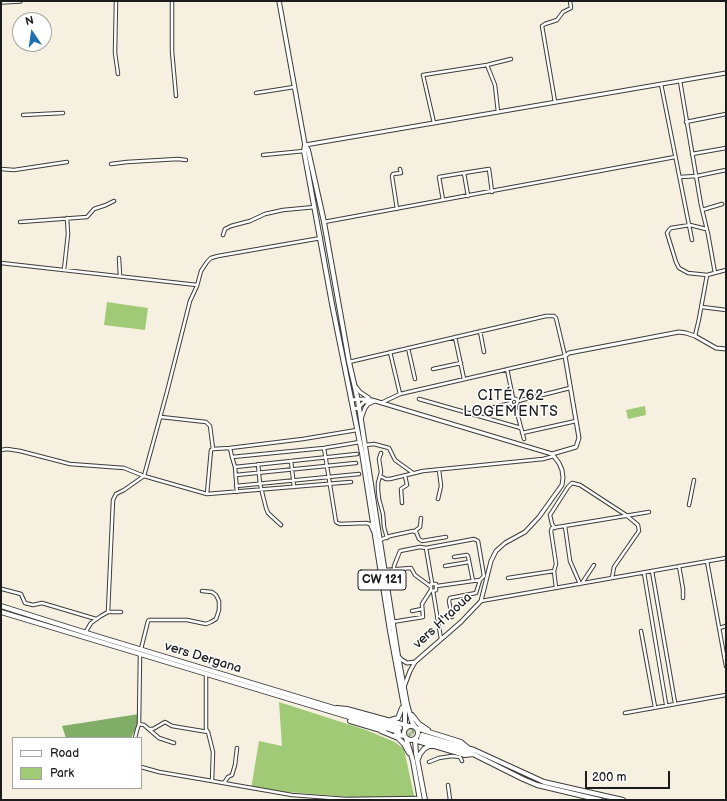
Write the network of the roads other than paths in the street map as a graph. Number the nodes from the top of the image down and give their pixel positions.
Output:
1 (20, 1) edge
2 (116, 1) edge
3 (172, 1) edge
4 (279, 1) edge
5 (570, 1) edge
6 (1, 2) edge
7 (512, 59) dead end
8 (486, 65) junction
9 (726, 73) edge
10 (118, 74) dead end
11 (680, 81) junction
12 (660, 84) junction
13 (294, 87) junction
14 (256, 93) dead end
15 (176, 96) dead end
16 (555, 102) junction
17 (498, 112) junction
18 (63, 113) dead end
19 (726, 114) edge
20 (23, 115) dead end
21 (686, 122) junction
22 (434, 123) junction
23 (305, 145) junction
24 (726, 148) edge
25 (304, 151) junction
26 (692, 154) junction
27 (263, 155) dead end
28 (675, 158) junction
29 (186, 160) dead end
30 (67, 162) dead end
31 (111, 164) dead end
32 (1, 169) edge
33 (400, 169) dead end
34 (726, 170) edge
35 (464, 173) junction
36 (697, 176) junction
37 (680, 177) junction
38 (492, 192) junction
39 (468, 196) junction
40 (443, 200) junction
41 (114, 201) dead end
42 (722, 204) dead end
43 (315, 207) junction
44 (397, 209) junction
45 (702, 210) junction
46 (67, 218) junction
47 (20, 222) dead end
48 (324, 222) junction
49 (690, 225) junction
50 (706, 229) junction
51 (223, 235) dead end
52 (321, 238) junction
53 (692, 240) dead end
54 (120, 258) dead end
55 (1, 263) edge
56 (64, 270) junction
57 (726, 270) edge
58 (715, 273) junction
59 (706, 275) junction
60 (120, 276) junction
61 (197, 285) junction
62 (702, 307) junction
63 (726, 310) edge
64 (480, 331) junction
65 (695, 336) junction
66 (455, 337) junction
67 (408, 348) junction
68 (726, 349) edge
69 (390, 352) junction
70 (484, 352) dead end
71 (565, 356) junction
72 (349, 362) junction
73 (461, 363) junction
74 (433, 369) dead end
75 (507, 369) junction
76 (415, 379) dead end
77 (464, 379) junction
78 (354, 385) junction
79 (570, 388) junction
80 (400, 394) junction
81 (513, 398) junction
82 (358, 399) junction
83 (419, 399) dead end
84 (351, 400) junction
85 (518, 400) junction
86 (375, 401) junction
87 (381, 403) junction
88 (511, 403) junction
89 (515, 405) junction
90 (359, 407) junction
91 (353, 409) junction
92 (470, 413) junction
93 (161, 417) junction
94 (576, 421) junction
95 (361, 422) junction
96 (521, 428) junction
97 (358, 430) junction
98 (522, 433) junction
99 (524, 439) dead end
100 (360, 442) junction
101 (365, 445) junction
102 (230, 448) junction
103 (324, 448) junction
104 (213, 449) junction
105 (1, 450) edge
106 (381, 453) dead end
107 (357, 454) dead end
108 (553, 455) junction
109 (232, 457) junction
110 (326, 458) junction
111 (292, 461) junction
112 (356, 463) dead end
113 (258, 464) junction
114 (327, 466) junction
115 (235, 467) junction
116 (292, 469) junction
117 (439, 470) junction
118 (259, 473) junction
119 (413, 473) junction
120 (359, 474) dead end
121 (236, 475) junction
122 (144, 476) junction
123 (380, 476) junction
124 (405, 476) junction
125 (328, 477) junction
126 (694, 480) dead end
127 (294, 481) junction
128 (351, 482) dead end
129 (260, 484) junction
130 (329, 484) junction
131 (236, 486) junction
132 (294, 487) junction
133 (261, 490) junction
134 (237, 492) junction
135 (207, 494) junction
136 (438, 499) dead end
137 (402, 503) dead end
138 (688, 505) dead end
139 (649, 512) dead end
140 (626, 516) junction
141 (421, 518) dead end
142 (280, 525) dead end
143 (565, 526) junction
144 (554, 528) junction
145 (374, 531) junction
146 (415, 531) junction
147 (446, 537) dead end
148 (387, 538) junction
149 (380, 540) junction
150 (426, 548) junction
151 (454, 558) dead end
152 (726, 558) edge
153 (707, 561) junction
154 (469, 562) junction
155 (594, 565) dead end
156 (445, 566) dead end
157 (679, 566) junction
158 (394, 569) junction
159 (385, 570) junction
160 (554, 571) junction
161 (652, 571) junction
162 (644, 573) junction
163 (508, 578) dead end
164 (612, 578) junction
165 (480, 580) junction
166 (473, 581) junction
167 (581, 583) junction
168 (437, 586) junction
169 (432, 588) junction
170 (556, 588) junction
171 (2, 589) edge
172 (202, 591) dead end
173 (683, 598) dead end
174 (481, 601) junction
175 (1, 606) edge
176 (422, 609) junction
177 (412, 611) dead end
178 (1, 612) edge
179 (108, 612) junction
180 (121, 612) dead end
181 (452, 617) dead end
182 (96, 619) junction
183 (392, 622) junction
184 (726, 626) edge
185 (719, 628) junction
186 (641, 631) dead end
187 (86, 633) junction
188 (441, 639) junction
189 (141, 652) junction
190 (398, 656) junction
191 (726, 661) edge
192 (415, 662) junction
193 (726, 666) edge
194 (206, 674) junction
195 (404, 687) junction
196 (726, 695) edge
197 (402, 701) junction
198 (675, 703) junction
199 (666, 704) junction
200 (654, 707) junction
201 (334, 709) junction
202 (409, 712) junction
203 (625, 713) dead end
204 (343, 716) junction
205 (388, 721) junction
206 (139, 724) junction
207 (403, 728) junction
208 (416, 728) junction
209 (149, 729) junction
210 (379, 730) junction
211 (208, 732) junction
212 (434, 734) junction
213 (135, 737) edge
214 (405, 737) junction
215 (414, 740) junction
216 (174, 743) dead end
217 (436, 746) junction
218 (236, 748) dead end
219 (468, 748) junction
220 (454, 751) junction
221 (473, 754) junction
222 (452, 756) junction
223 (462, 761) dead end
224 (429, 762) dead end
225 (416, 764) junction
226 (142, 767) edge
227 (212, 781) junction
228 (224, 783) junction
229 (448, 785) dead end
230 (422, 799) edge
231 (450, 800) edge
232 (600, 800) edge
233 (623, 800) edge

1 - 6 main road
2 - 10 street
3 - 15 street
4 - 13 main road, CW 121
5 - 16 street
7 - 8 street
8 - 17 street
8 - 22 street
9 - 11 street
11 - 12 street
11 - 21 street
12 - 16 street
12 - 28 street
13 - 14 street
13 - 23 main road, CW 121
16 - 17 street
17 - 22 street
18 - 20 street
19 - 21 street
21 - 26 street
22 - 23 street
23 - 25 highway, CW 121
23 - 48 highway
24 - 26 street
25 - 27 street
25 - 43 highway, CW 121
26 - 36 street
28 - 37 street
28 - 38 street
29 - 31 street
30 - 32 street
33 - 44 street
34 - 36 street
35 - 38 street
35 - 39 street
35 - 40 street
36 - 37 street
36 - 45 street
37 - 49 street
38 - 39 street
39 - 40 street
40 - 44 street
41 - 46 street
42 - 45 street
43 - 51 street
43 - 52 highway, CW 121
44 - 48 street
45 - 50 street
46 - 47 street
46 - 56 street
48 - 72 highway
49 - 50 street
49 - 53 street
49 - 59 street
50 - 58 street
52 - 61 street
52 - 84 highway, CW 121
54 - 60 street
55 - 56 street
56 - 60 street
57 - 58 street
58 - 59 street
59 - 62 street
60 - 61 street
61 - 93 street
62 - 63 street
62 - 65 street
64 - 66 street
64 - 70 street
64 - 71 street
65 - 68 street
65 - 71 street
66 - 67 street
66 - 73 street
67 - 69 street
67 - 76 street
69 - 72 street
69 - 80 street
71 - 75 street
71 - 79 street
72 - 78 highway
73 - 74 street
73 - 77 street
75 - 77 street
75 - 81 street
77 - 80 street
78 - 82 highway
78 - 86 street
79 - 85 street
79 - 94 street
80 - 87 street
81 - 85 street
81 - 88 street
82 - 84 street
82 - 86 street
82 - 90 highway
83 - 92 street
84 - 91 highway, CW 121
85 - 89 street
86 - 87 street
86 - 90 street
86 - 95 street
87 - 108 street
88 - 89 street
88 - 92 street
89 - 96 street
90 - 91 street
90 - 95 highway
91 - 97 highway, CW 121
92 - 96 street
93 - 104 street
93 - 122 street
94 - 98 street
94 - 108 street
95 - 101 highway
96 - 98 street
97 - 100 highway, CW 121
97 - 102 street
98 - 99 street
100 - 103 street
100 - 145 highway, CW 121
101 - 119 street
101 - 149 highway
102 - 104 street
102 - 109 street
103 - 109 street
103 - 110 street
104 - 135 street
105 - 122 street
106 - 123 street
107 - 110 street
108 - 117 street
108 - 174 street, vers H'raoua
109 - 115 street
110 - 111 street
110 - 114 street
111 - 113 street
111 - 116 street
112 - 114 street
113 - 115 street
113 - 118 street
114 - 116 street
114 - 125 street
115 - 121 street
116 - 118 street
116 - 127 street
117 - 119 street
117 - 136 street
118 - 121 street
118 - 129 street
119 - 124 street
120 - 125 street
121 - 131 street
122 - 135 street
122 - 179 street
123 - 124 street
123 - 148 street
124 - 137 street
125 - 127 street
125 - 130 street
126 - 138 street
127 - 129 street
127 - 132 street
128 - 130 street
129 - 131 street
129 - 133 street
130 - 132 street
130 - 145 street
131 - 134 street
132 - 133 street
133 - 134 street
133 - 142 street
134 - 135 street
139 - 140 street
140 - 143 street
140 - 144 street
140 - 164 street
141 - 146 street
143 - 144 street
143 - 167 street
144 - 160 street
145 - 197 highway, CW 121
146 - 147 street
146 - 148 street
148 - 149 street
149 - 159 highway
150 - 158 street
150 - 165 street
150 - 169 street
151 - 154 street
152 - 153 street
153 - 157 street
153 - 185 street
154 - 156 street
154 - 166 street
155 - 167 street
157 - 161 street
157 - 173 street
158 - 159 street
158 - 169 street
159 - 183 highway
160 - 163 street
160 - 170 street
161 - 162 street
161 - 198 street
162 - 164 street
162 - 199 street
164 - 167 street
165 - 166 street
165 - 181 street
166 - 168 street
167 - 170 street
168 - 169 street
168 - 169 street
169 - 176 street
169 - 188 street
170 - 174 street
171 - 182 street
172 - 189 street
174 - 188 street, vers H'raoua
175 - 187 highway, vers Dergana
176 - 177 street
176 - 183 street
178 - 189 highway
179 - 180 street
179 - 182 street
182 - 187 street
183 - 190 highway
184 - 185 street
185 - 191 street
186 - 200 street
187 - 189 highway, vers Dergana
188 - 192 street, vers H'raoua
189 - 194 highway
189 - 201 highway, vers Dergana
189 - 206 street
190 - 192 street
190 - 195 highway
191 - 193 street
192 - 195 street
194 - 204 highway
194 - 211 street
195 - 202 highway
196 - 198 street
197 - 205 highway
197 - 207 highway, CW 121
198 - 199 street
199 - 200 street
200 - 203 street
201 - 205 highway
201 - 207 highway, vers Dergana
202 - 208 highway
202 - 212 highway
204 - 207 highway
204 - 210 highway
205 - 207 highway
206 - 209 street
206 - 213 street
207 - 208 highway
207 - 214 highway
208 - 212 highway
208 - 215 highway
209 - 211 street
209 - 216 street
210 - 214 highway
210 - 225 highway
211 - 227 street
212 - 219 highway
214 - 215 highway
214 - 225 highway
215 - 217 highway
215 - 225 highway
217 - 220 highway
217 - 225 highway
218 - 228 street
219 - 221 highway
219 - 233 highway
220 - 221 highway
220 - 222 street
221 - 232 highway
222 - 223 street
222 - 224 street
225 - 230 highway
226 - 227 street
227 - 228 street
228 - 230 street
229 - 231 street

